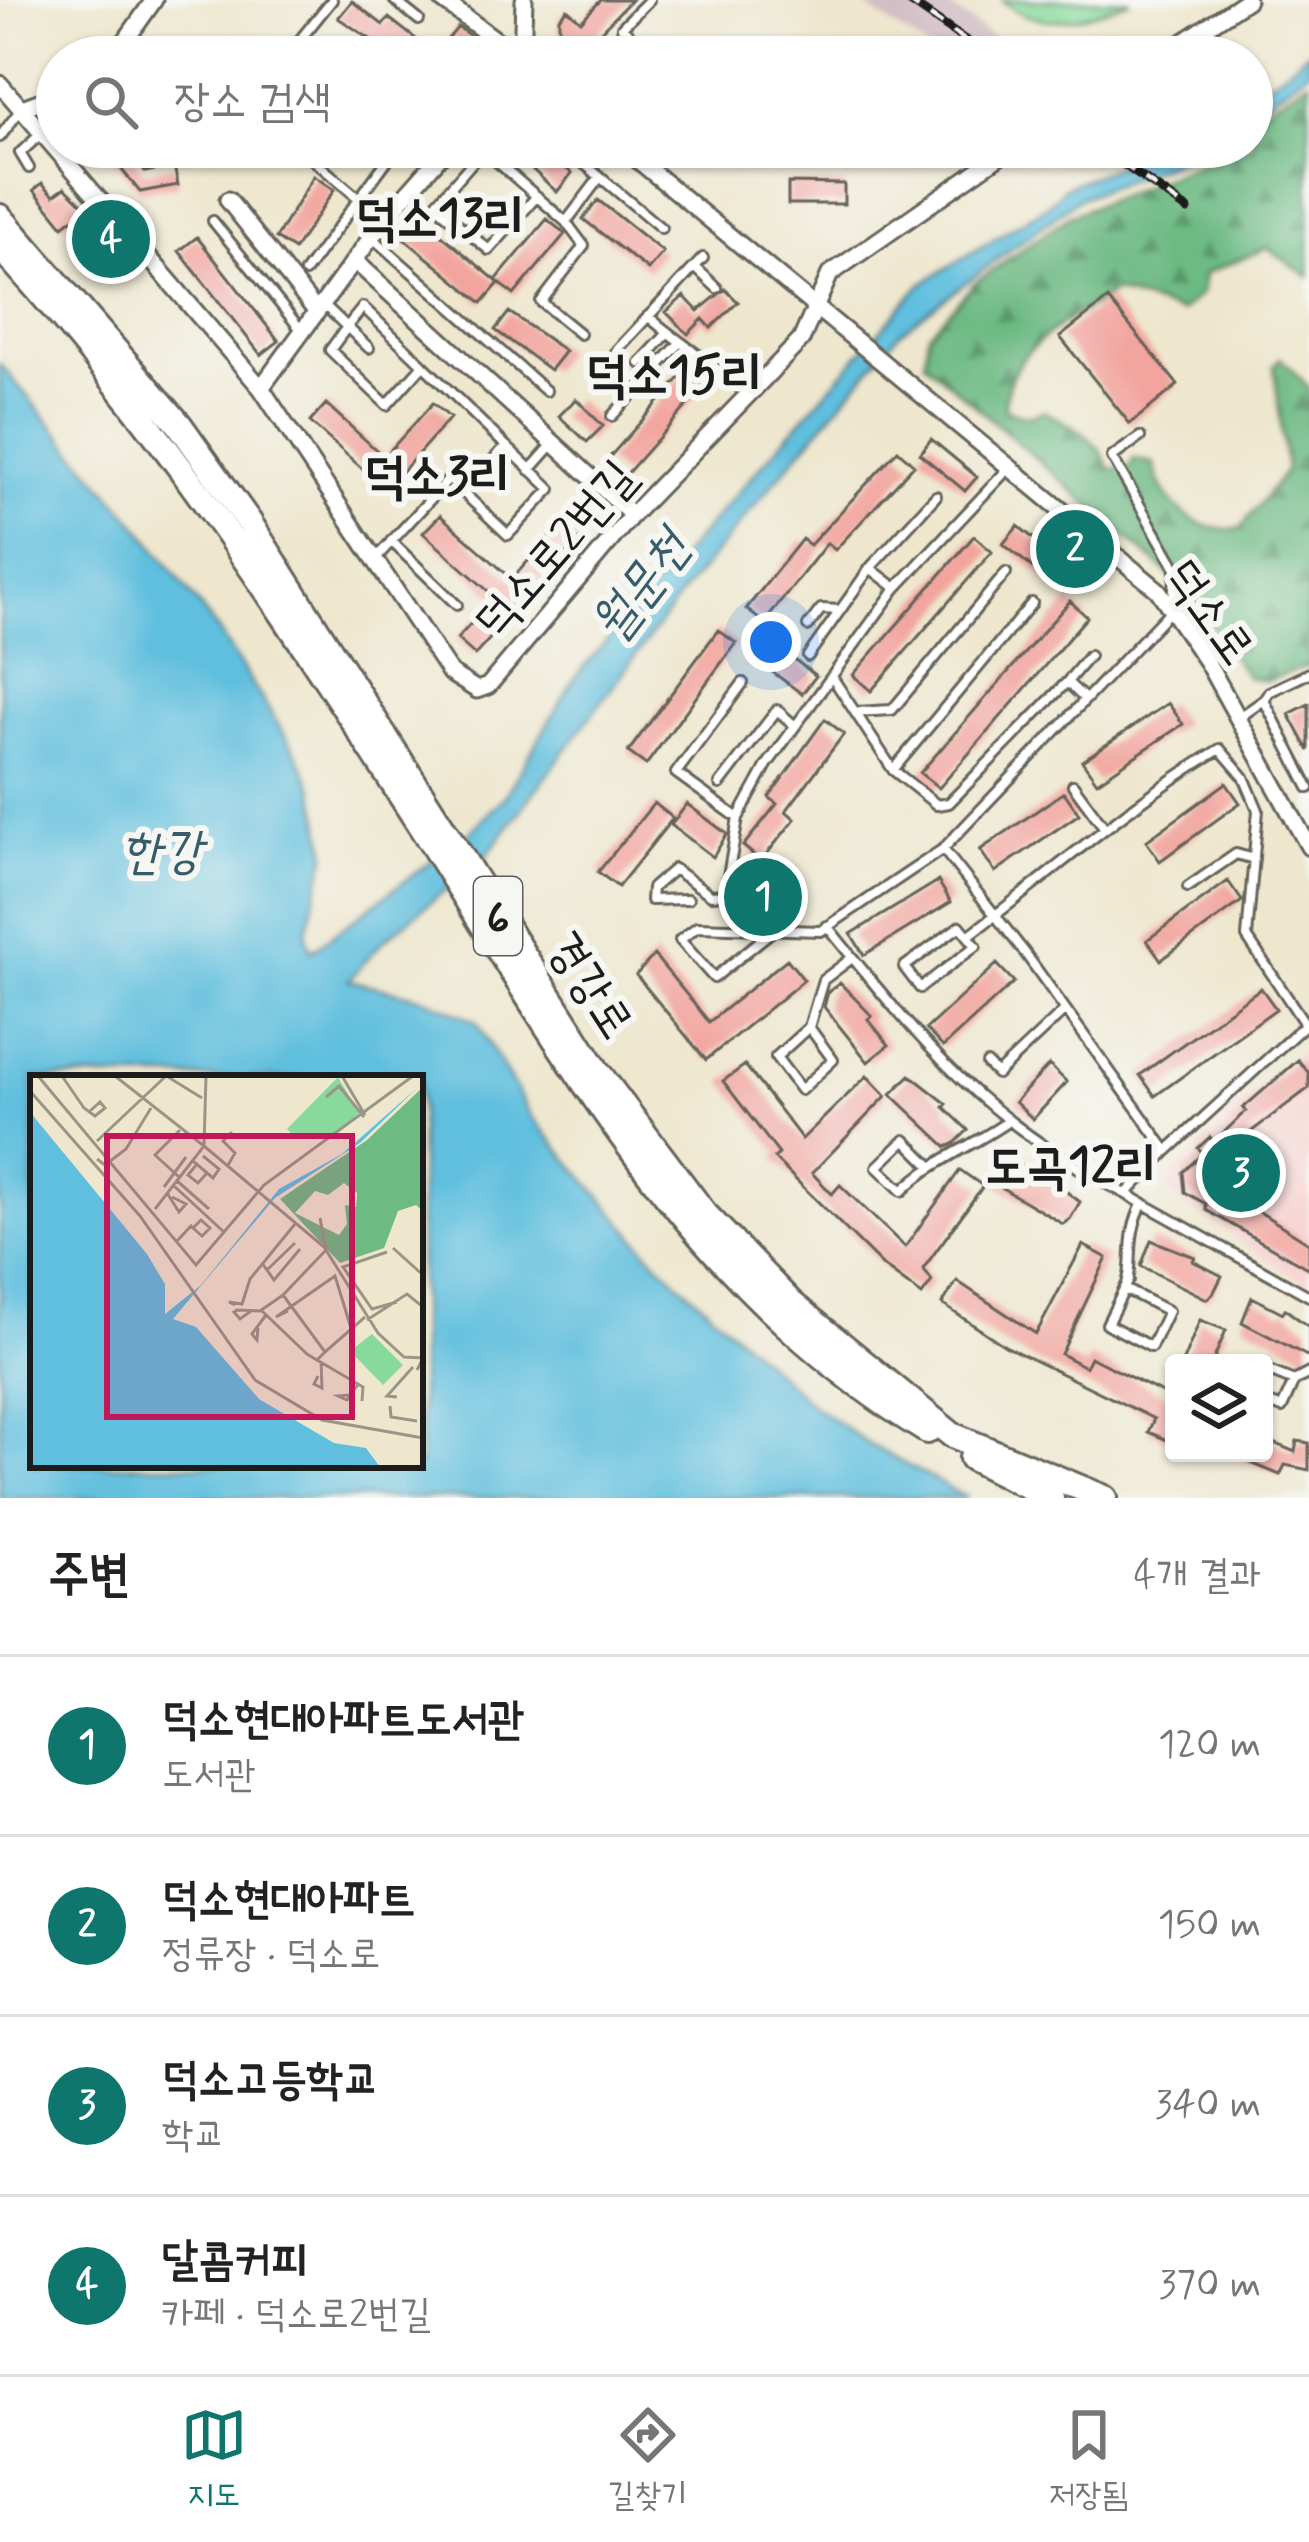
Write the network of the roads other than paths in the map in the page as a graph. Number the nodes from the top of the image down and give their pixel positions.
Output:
1 (154, 0) edge
2 (332, 0) edge
3 (394, 0) edge
4 (442, 0) edge
5 (524, 0) edge
6 (649, 0) edge
7 (1247, 0) edge
8 (419, 20) dead end
9 (129, 36) edge
10 (305, 36) edge
11 (492, 36) edge
12 (521, 36) edge
13 (630, 36) edge
14 (1193, 36) edge
15 (0, 84) edge
16 (36, 103) edge
17 (22, 108) junction
18 (36, 124) edge
19 (0, 137) edge
20 (36, 138) edge
21 (29, 168) dead end
22 (74, 168) edge
23 (323, 168) edge
24 (379, 168) edge
25 (430, 168) edge
26 (465, 168) edge
27 (504, 168) edge
28 (589, 168) edge
29 (645, 168) edge
30 (981, 168) edge
31 (600, 177) junction
32 (356, 196) junction
33 (537, 196) junction
34 (228, 200) dead end
35 (0, 217) edge
36 (384, 220) junction
37 (213, 221) dead end
38 (566, 222) junction
39 (661, 228) dead end
40 (372, 237) junction
41 (0, 247) edge
42 (703, 258) dead end
43 (355, 261) junction
44 (695, 267) junction
45 (305, 272) dead end
46 (717, 288) dead end
47 (814, 302) junction
48 (319, 307) junction
49 (648, 316) junction
50 (347, 327) junction
51 (302, 332) junction
52 (580, 334) dead end
53 (668, 334) junction
54 (679, 344) junction
55 (369, 348) dead end
56 (616, 351) dead end
57 (640, 363) dead end
58 (423, 365) junction
59 (261, 388) junction
60 (546, 391) dead end
61 (745, 393) junction
62 (612, 416) dead end
63 (1140, 437) dead end
64 (554, 444) junction
65 (506, 446) junction
66 (530, 470) junction
67 (1007, 470) junction
68 (464, 493) junction
69 (936, 496) dead end
70 (632, 514) junction
71 (391, 541) junction
72 (375, 559) junction
73 (871, 568) junction
74 (1006, 573) dead end
75 (896, 588) junction
76 (1032, 603) dead end
77 (457, 605) dead end
78 (1172, 609) junction
79 (842, 610) junction
80 (808, 626) dead end
81 (808, 656) dead end
82 (1089, 656) dead end
83 (1309, 673) edge
84 (832, 677) junction
85 (1067, 682) junction
86 (742, 683) dead end
87 (1084, 699) junction
88 (1264, 700) junction
89 (855, 712) junction
90 (1238, 718) junction
91 (795, 726) junction
92 (893, 770) junction
93 (720, 784) dead end
94 (1073, 785) dead end
95 (1309, 788) edge
96 (738, 818) junction
97 (1104, 827) junction
98 (1309, 847) edge
99 (943, 849) junction
100 (1254, 859) junction
101 (1188, 887) dead end
102 (688, 899) dead end
103 (996, 914) junction
104 (827, 926) junction
105 (771, 932) junction
106 (968, 936) junction
107 (852, 958) junction
108 (1065, 1010) junction
109 (1307, 1023) edge
110 (809, 1027) junction
111 (987, 1064) dead end
112 (1007, 1122) junction
113 (1167, 1151) junction
114 (929, 1164) junction
115 (1126, 1195) junction
116 (1143, 1203) junction
117 (1129, 1280) junction
118 (1309, 1296) edge
119 (1273, 1373) edge
120 (1309, 1373) edge
121 (1294, 1381) junction
122 (1273, 1404) edge
123 (1051, 1498) edge
124 (1105, 1498) edge

1 - 9 street
2 - 10 lane
3 - 8 lane
4 - 11 street
5 - 12 street
6 - 13 lane
7 - 14 street
15 - 17 street, 덕소로2번길
16 - 17 street
17 - 18 street, 덕소로2번길
17 - 19 lane
20 - 21 lane
22 - 59 street, 덕소로2번길
23 - 32 lane
24 - 32 lane
25 - 36 street
26 - 33 lane
27 - 33 lane
28 - 31 lane
29 - 47 street
30 - 47 street, 덕소로2번길
31 - 38 lane
31 - 39 lane
32 - 36 lane
32 - 45 lane
33 - 38 lane
34 - 48 street
35 - 124 main road, 경강로 / 6
36 - 40 street
37 - 51 lane
38 - 52 lane
40 - 43 street
40 - 60 lane
41 - 123 main road, 경강로 / 6
42 - 44 lane
43 - 48 street
43 - 64 street
44 - 46 lane
44 - 49 lane
47 - 61 street, 덕소로2번길
47 - 67 street, 덕소로
48 - 50 lane
48 - 51 street
49 - 53 lane
49 - 56 lane
50 - 55 lane
50 - 58 lane
50 - 58 lane
51 - 59 street
53 - 54 lane
53 - 57 lane
54 - 61 lane
54 - 62 lane
58 - 65 lane
59 - 72 street, 덕소로2번길
61 - 70 street, 덕소로2번길
63 - 78 lane
64 - 66 lane
64 - 70 street
65 - 66 lane
65 - 68 lane
66 - 68 lane
67 - 75 lane
67 - 78 street, 덕소로
68 - 71 lane
69 - 73 lane
70 - 72 street, 덕소로2번길
71 - 72 lane
71 - 77 lane
73 - 75 lane
73 - 79 lane
74 - 89 lane
75 - 84 lane
76 - 92 lane
78 - 87 lane
78 - 90 street, 덕소로
79 - 80 lane
79 - 81 lane
82 - 85 lane
83 - 88 lane
84 - 89 lane
84 - 91 lane
85 - 87 lane
85 - 92 lane
86 - 96 lane
87 - 99 lane
88 - 90 lane
88 - 95 lane
89 - 92 lane
90 - 98 street, 덕소로
91 - 93 lane
91 - 96 lane
94 - 97 lane
96 - 102 lane
97 - 100 lane
97 - 103 lane
99 - 103 lane
99 - 104 lane
100 - 101 lane
100 - 109 lane
103 - 106 lane
103 - 108 lane
104 - 105 lane
104 - 107 lane
105 - 105 lane
106 - 106 lane
107 - 110 lane
107 - 112 lane
108 - 111 lane
108 - 113 lane
109 - 113 lane
110 - 110 lane
112 - 114 lane
112 - 115 lane
113 - 115 lane
114 - 114 lane
115 - 116 lane
116 - 117 lane
116 - 118 lane
117 - 117 lane
119 - 121 lane
120 - 121 lane
121 - 122 lane

